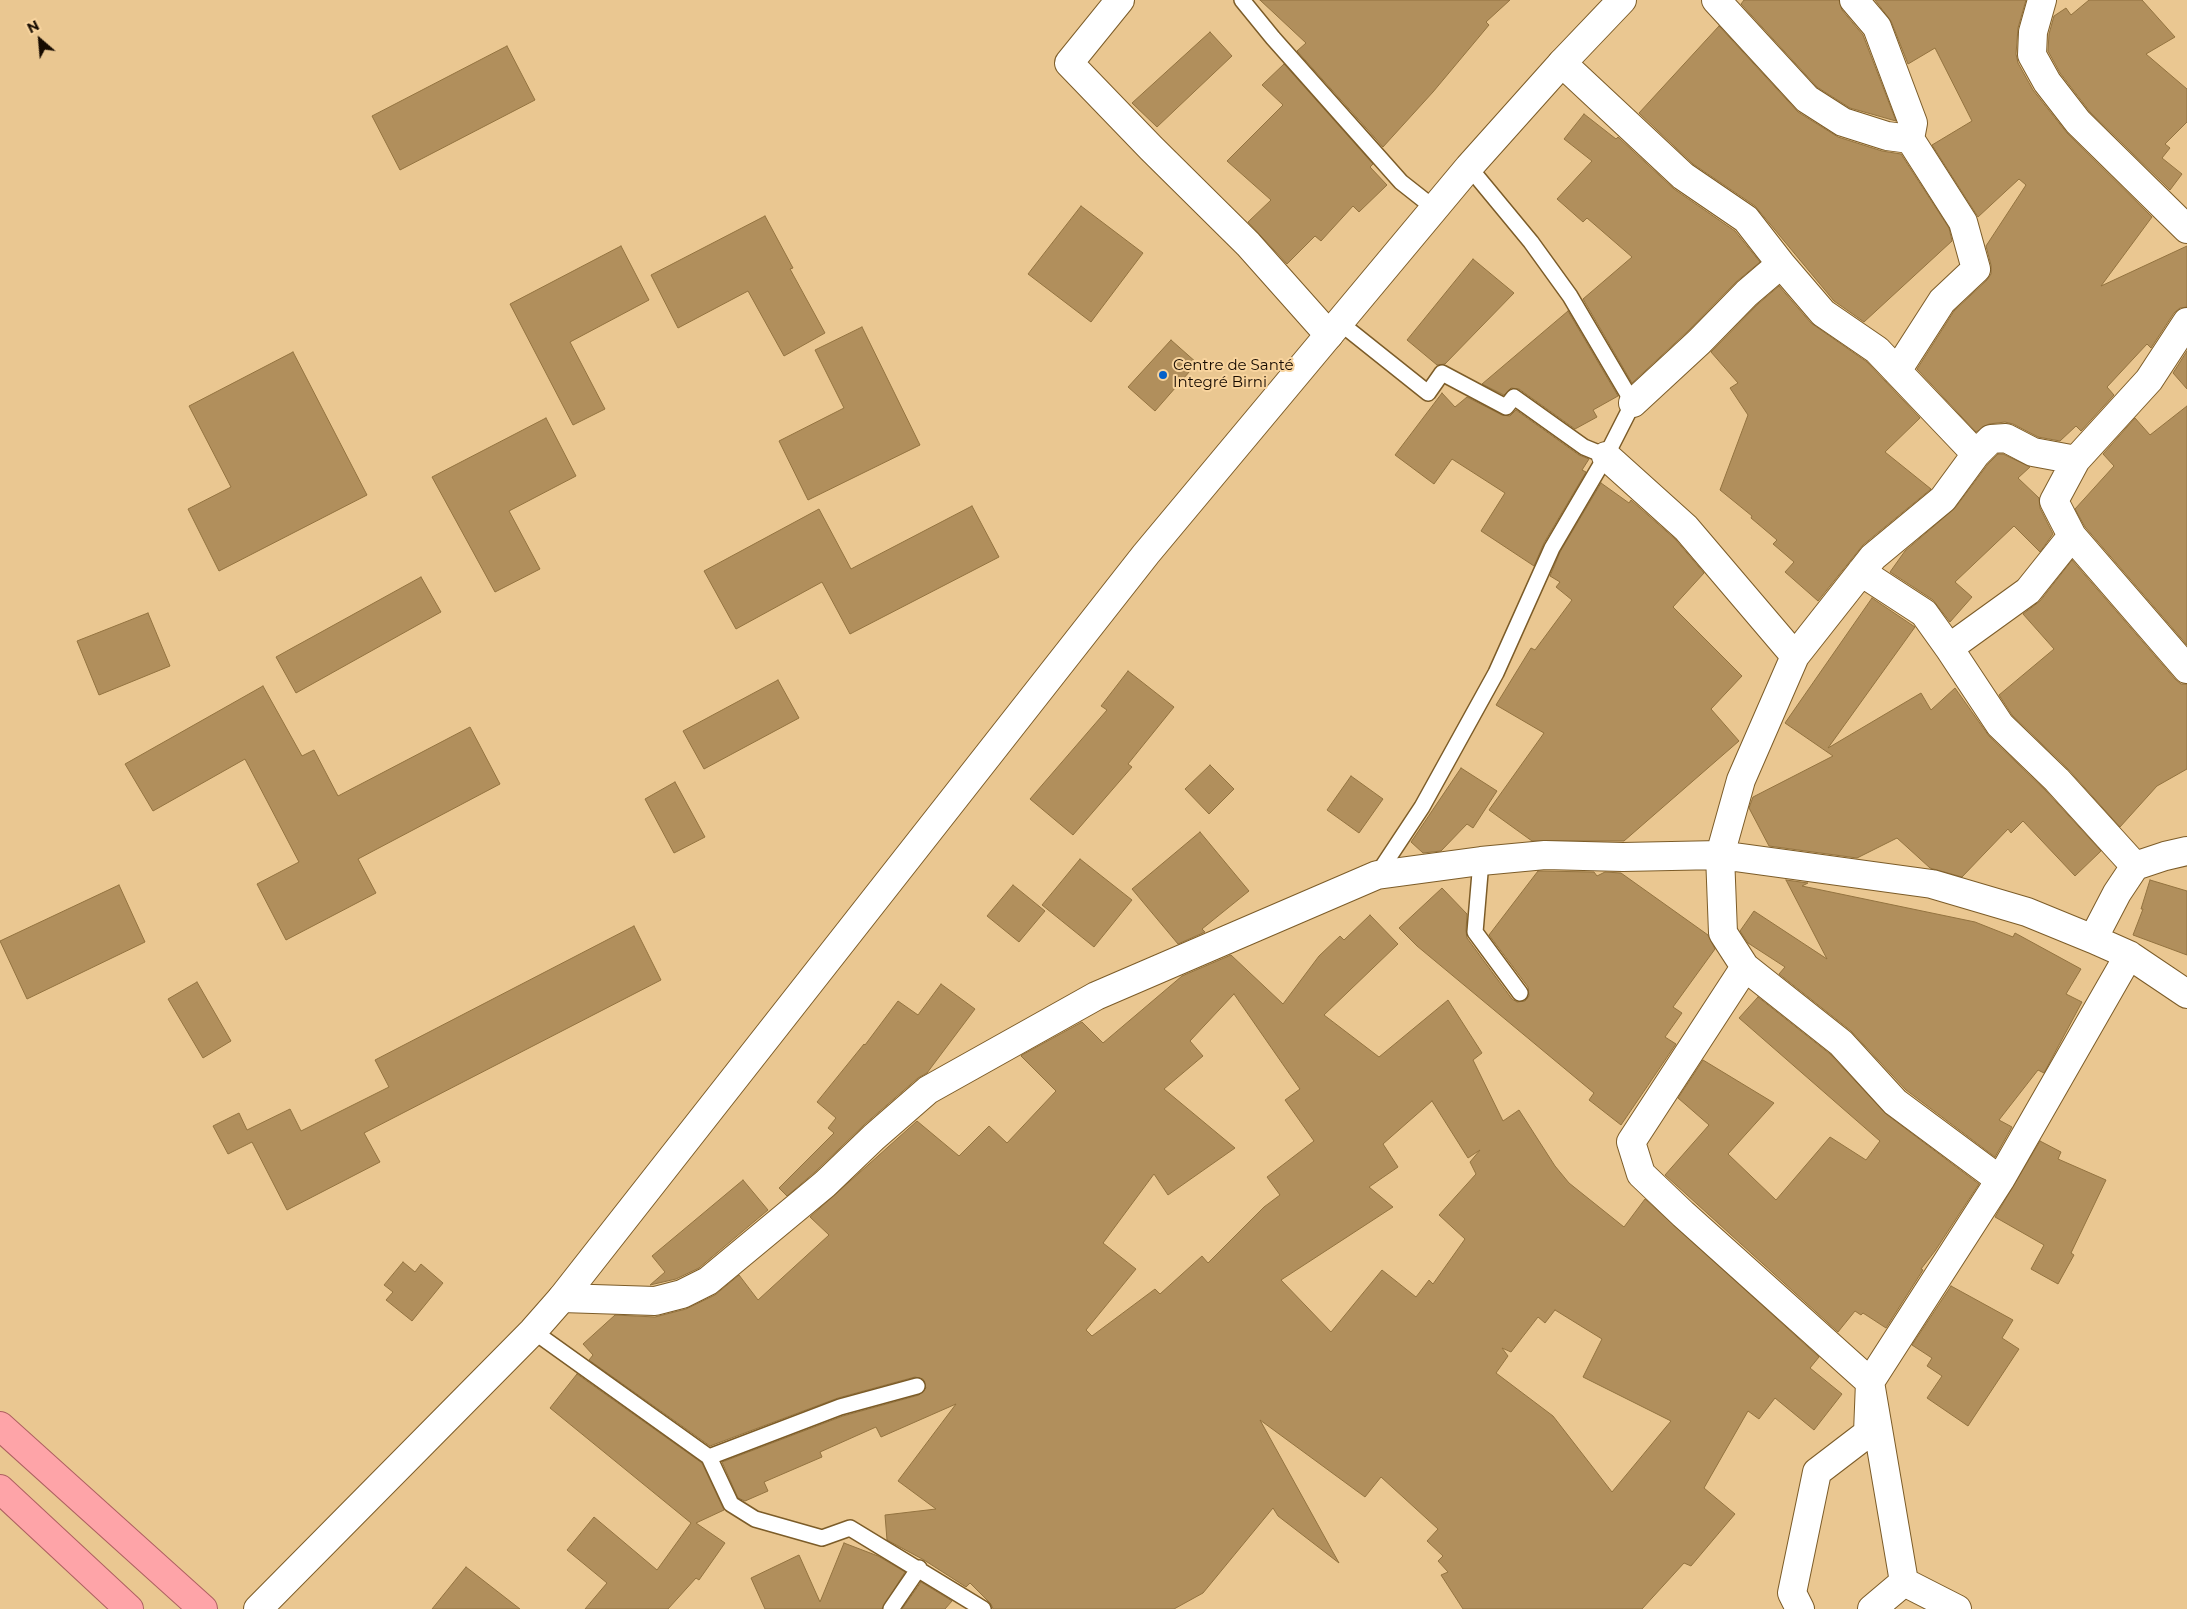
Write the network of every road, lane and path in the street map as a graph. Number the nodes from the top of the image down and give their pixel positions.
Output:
1 (1120, 0) edge
2 (1242, 0) edge
3 (1622, 0) edge
4 (1716, 0) edge
5 (1854, 0) edge
6 (2042, 0) edge
7 (1562, 63) junction
8 (1910, 139) junction
9 (1469, 167) junction
10 (1434, 208) junction
11 (2187, 229) edge
12 (1781, 264) junction
13 (2187, 322) edge
14 (1334, 328) junction
15 (1897, 371) junction
16 (1633, 402) junction
17 (1976, 454) junction
18 (1606, 456) junction
19 (2076, 460) junction
20 (2072, 536) junction
21 (1860, 572) junction
22 (1949, 648) junction
23 (1795, 656) junction
24 (2187, 669) edge
25 (2187, 851) edge
26 (1720, 855) junction
27 (1481, 860) junction
28 (2135, 866) junction
29 (1378, 875) junction
30 (2092, 939) junction
31 (2129, 956) junction
32 (1745, 967) junction
33 (1520, 994) dead end
34 (2187, 994) edge
35 (2000, 1180) junction
36 (562, 1298) junction
37 (533, 1331) junction
38 (1870, 1382) junction
39 (917, 1386) dead end
40 (0, 1426) edge
41 (709, 1457) junction
42 (0, 1489) edge
43 (919, 1568) junction
44 (1904, 1582) junction
45 (129, 1609) edge
46 (203, 1609) edge
47 (258, 1609) edge
48 (891, 1609) edge
49 (983, 1609) edge
50 (1800, 1609) edge
51 (1872, 1609) edge
52 (1957, 1609) edge

1 - 14 street
2 - 10 lane
3 - 7 street
4 - 8 street
5 - 8 street
6 - 11 street
7 - 9 street
7 - 12 street
8 - 15 street
9 - 10 street
9 - 16 lane
10 - 14 street
12 - 15 street
12 - 16 street
13 - 19 street
14 - 18 lane
14 - 36 street
15 - 17 street
16 - 18 lane
17 - 19 street
17 - 21 street
18 - 23 street
18 - 29 lane
19 - 20 street
20 - 22 street
20 - 24 street
21 - 22 street
21 - 23 street
22 - 28 street
23 - 26 street
25 - 28 street
26 - 27 street
26 - 30 street
26 - 32 street
27 - 29 street
27 - 33 lane
28 - 30 street
29 - 36 street
30 - 31 street
31 - 34 street
31 - 35 street
32 - 35 street
32 - 38 street
35 - 38 street
36 - 37 street
37 - 41 lane
37 - 47 street
38 - 44 street
38 - 50 street
39 - 41 lane
40 - 46 highway
41 - 43 lane
42 - 45 highway
43 - 48 lane
43 - 49 lane
44 - 51 street
44 - 52 street

